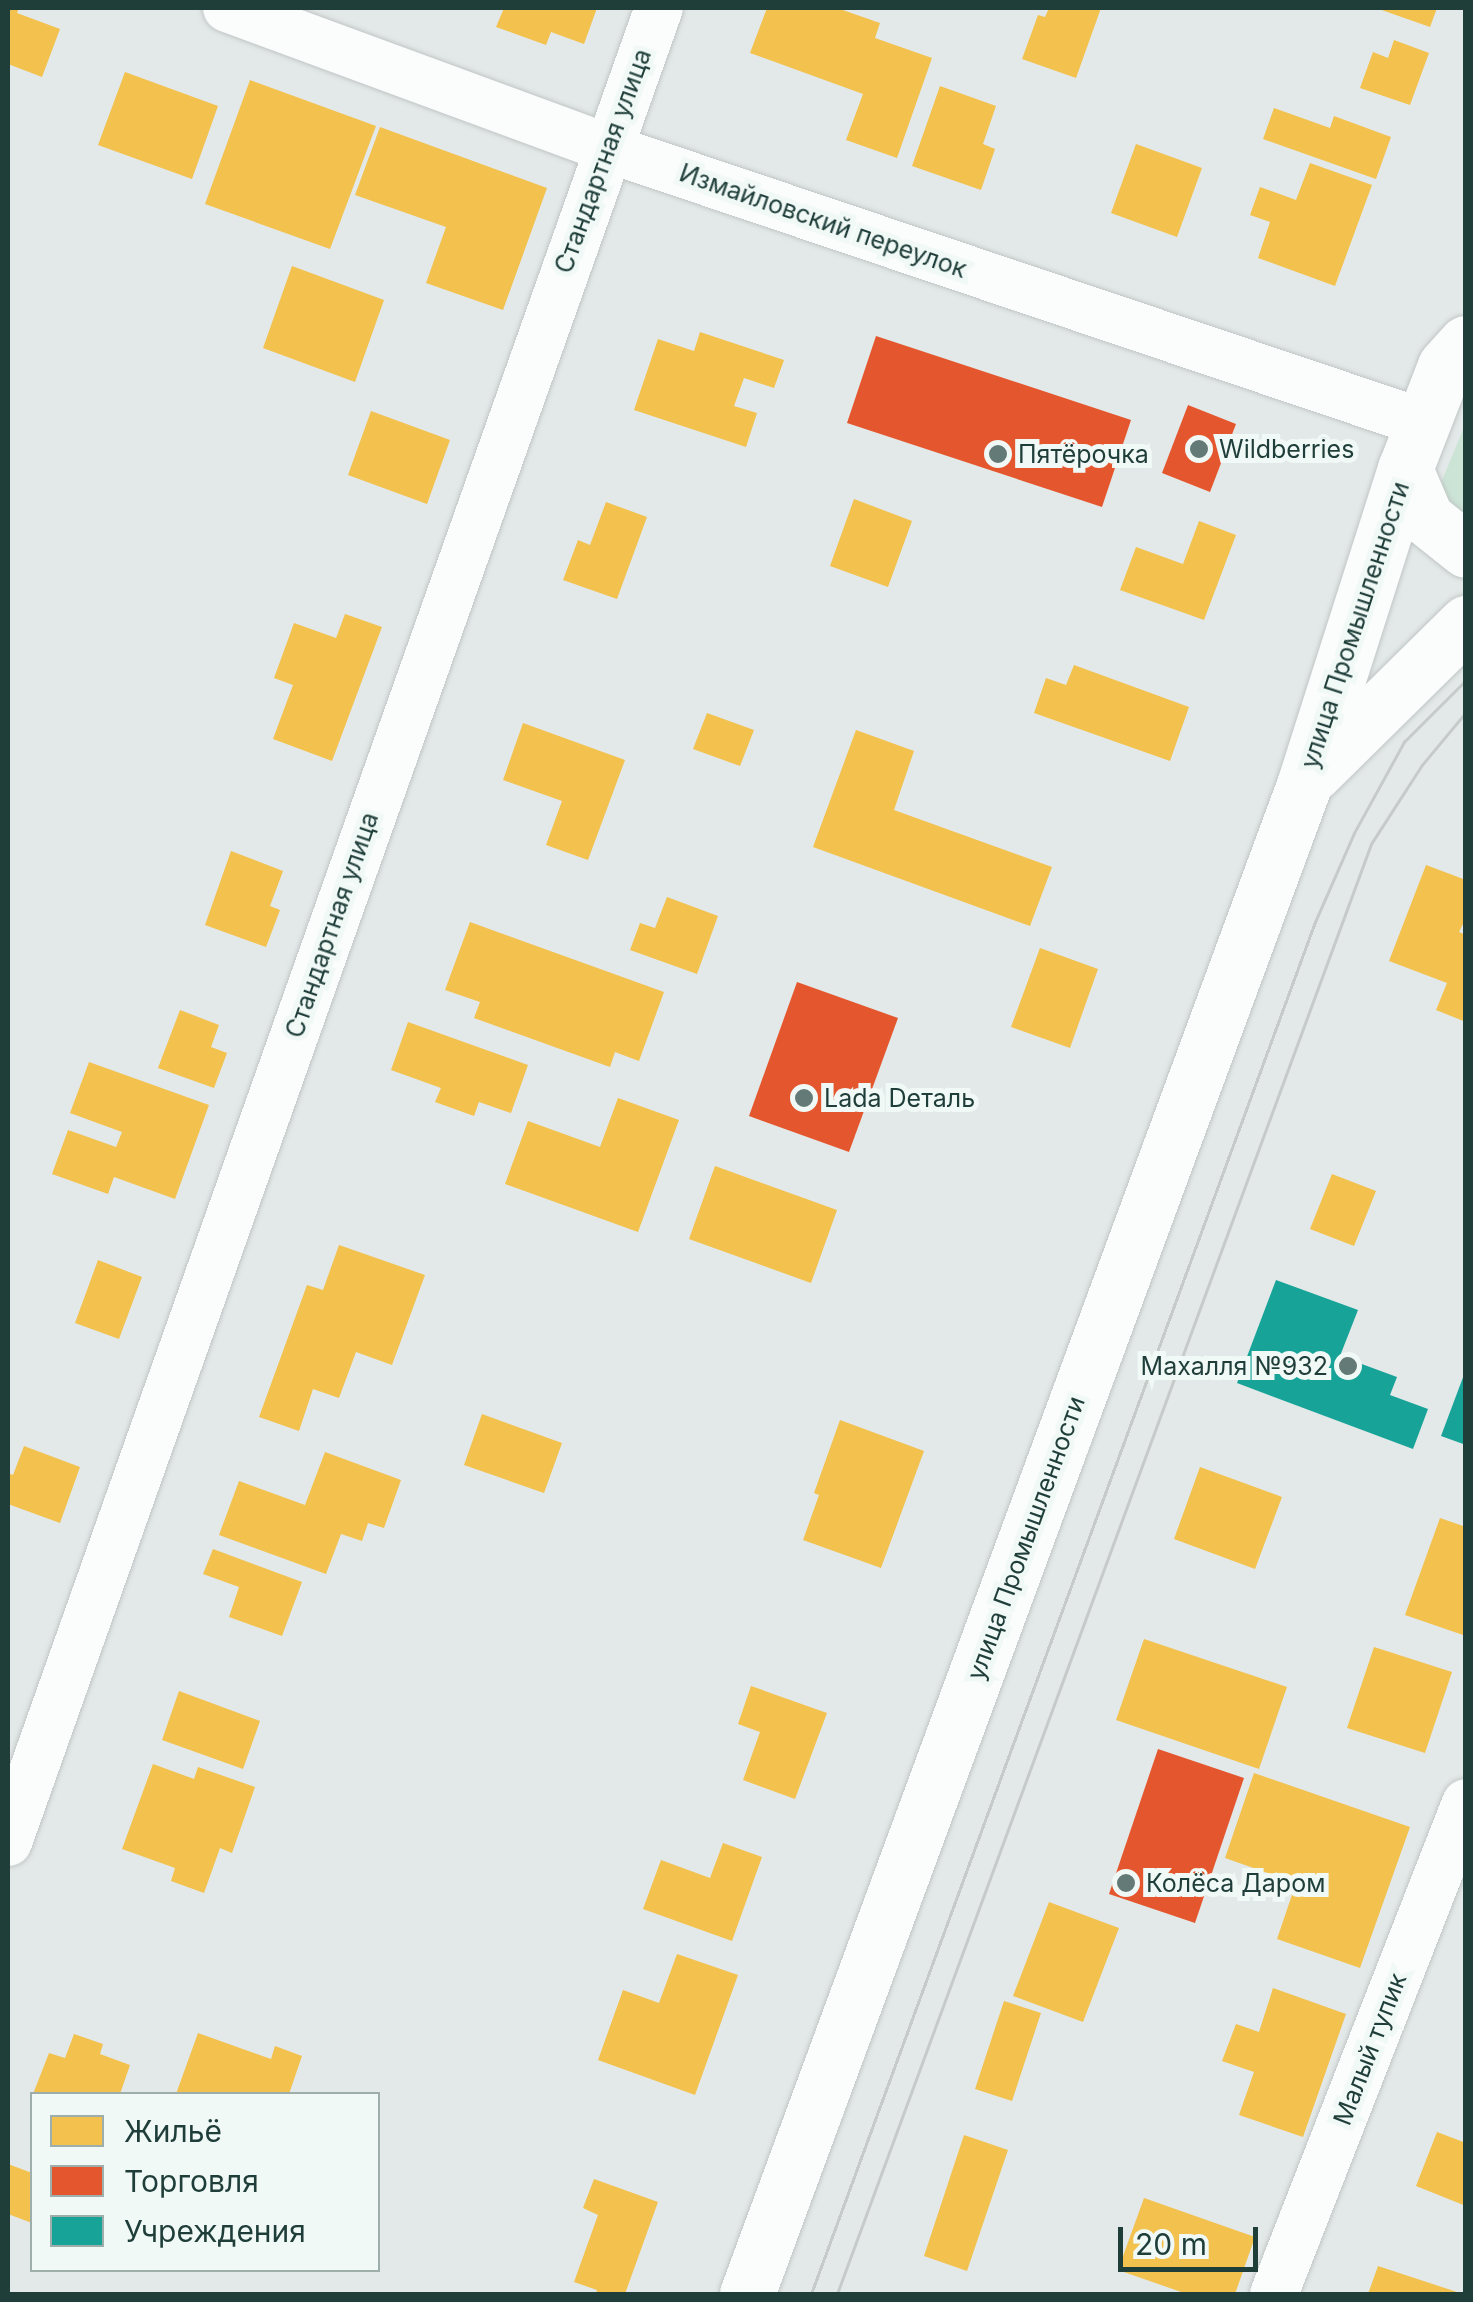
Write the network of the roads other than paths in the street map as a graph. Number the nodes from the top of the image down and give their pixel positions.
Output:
1 (227, 8) edge
2 (658, 8) edge
3 (607, 148) junction
4 (1466, 307) edge
5 (1455, 354) edge
6 (1414, 446) junction
7 (1466, 550) edge
8 (1466, 622) edge
9 (1305, 782) junction
10 (1466, 1803) edge
11 (8, 1842) edge
12 (747, 2294) edge
13 (1274, 2294) edge

1 - 3 street, Измайловский переулок
2 - 3 street, Стандартная улица
3 - 6 street, Измайловский переулок
3 - 11 street, Стандартная улица
4 - 5 main road
5 - 6 main road, улица Промышленности
6 - 7 main road
6 - 9 main road, улица Промышленности
8 - 9 main road, улица Промышленности
9 - 12 main road, улица Промышленности
10 - 13 street, Малый тупик

